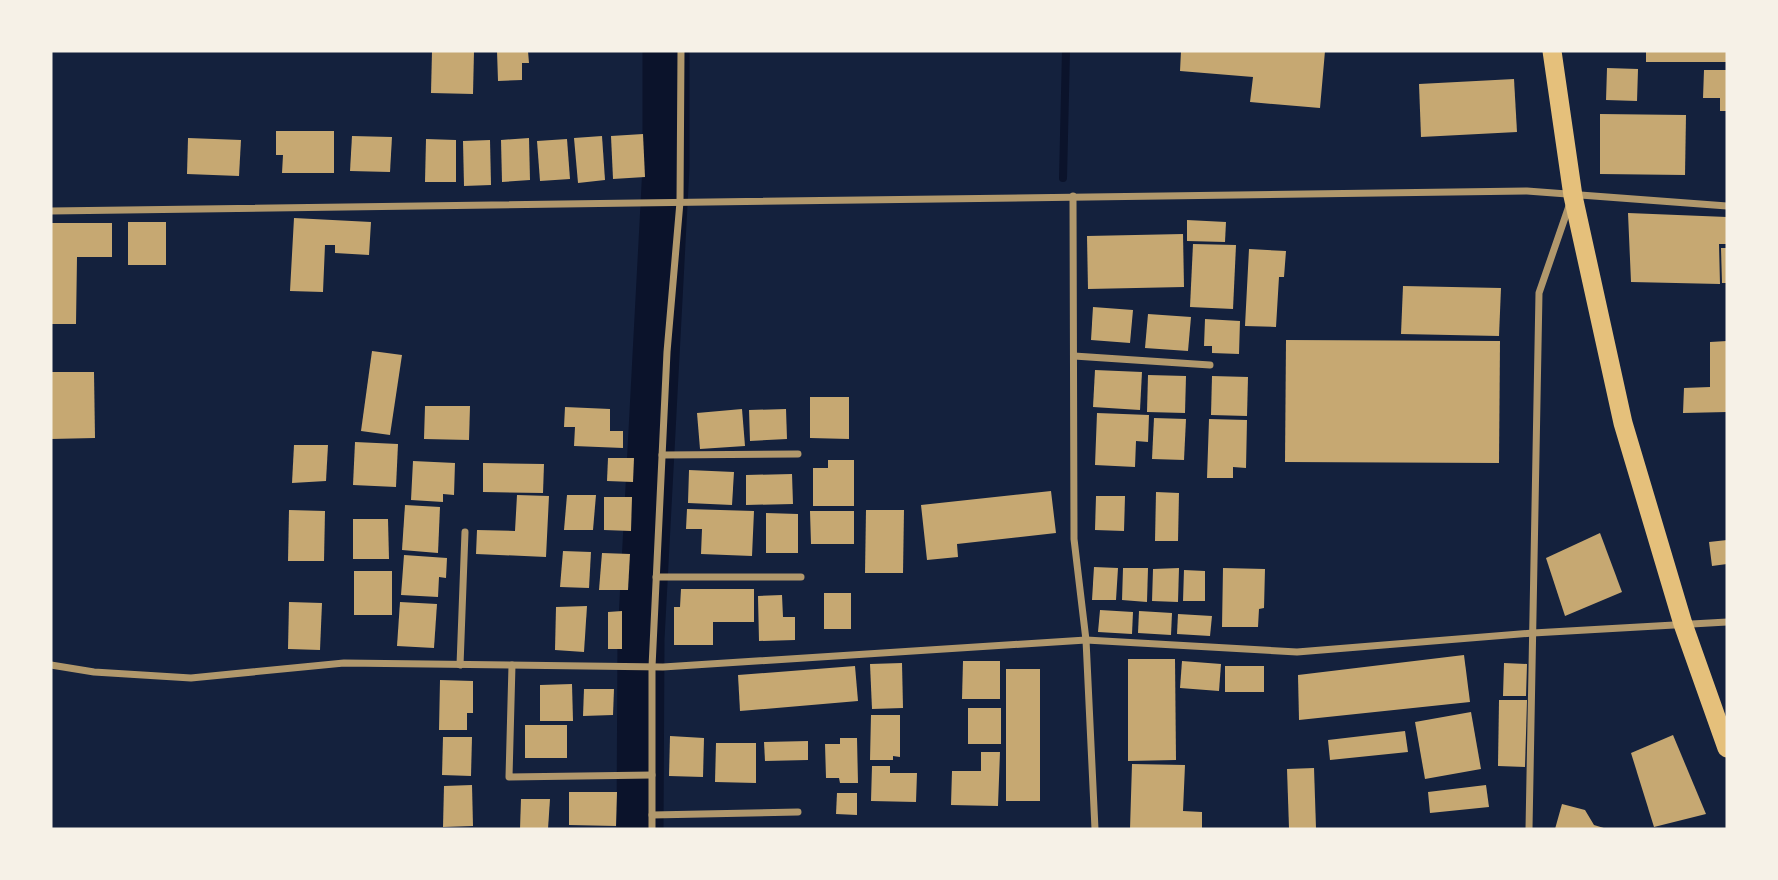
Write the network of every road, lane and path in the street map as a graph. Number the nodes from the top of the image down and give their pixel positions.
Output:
1 (681, 51) edge
2 (1552, 51) edge
3 (1073, 196) junction
4 (1573, 196) junction
5 (680, 202) junction
6 (1727, 206) edge
7 (51, 211) edge
8 (1074, 356) junction
9 (1210, 365) dead end
10 (798, 454) dead end
11 (663, 455) junction
12 (465, 532) dead end
13 (656, 577) junction
14 (801, 577) dead end
15 (1727, 622) edge
16 (1683, 624) junction
17 (1533, 633) junction
18 (1086, 640) junction
19 (51, 664) edge
20 (460, 665) junction
21 (512, 665) junction
22 (652, 667) junction
23 (1727, 748) edge
24 (652, 775) junction
25 (798, 812) dead end
26 (652, 815) junction
27 (652, 829) edge
28 (1095, 829) edge
29 (1529, 829) edge

1 - 5 street
2 - 4 highway
3 - 4 street
3 - 5 street
3 - 8 street
4 - 6 street
4 - 16 highway
4 - 17 street
5 - 7 street
5 - 11 street
8 - 9 street
8 - 18 street
10 - 11 street
11 - 13 street
12 - 20 street
13 - 14 street
13 - 22 street
15 - 16 street
16 - 17 street
16 - 23 highway
17 - 18 street
17 - 29 street
18 - 22 street
18 - 28 street
19 - 20 street
20 - 21 street
21 - 22 street
21 - 24 street
22 - 24 street
24 - 26 street
25 - 26 street
26 - 27 street

